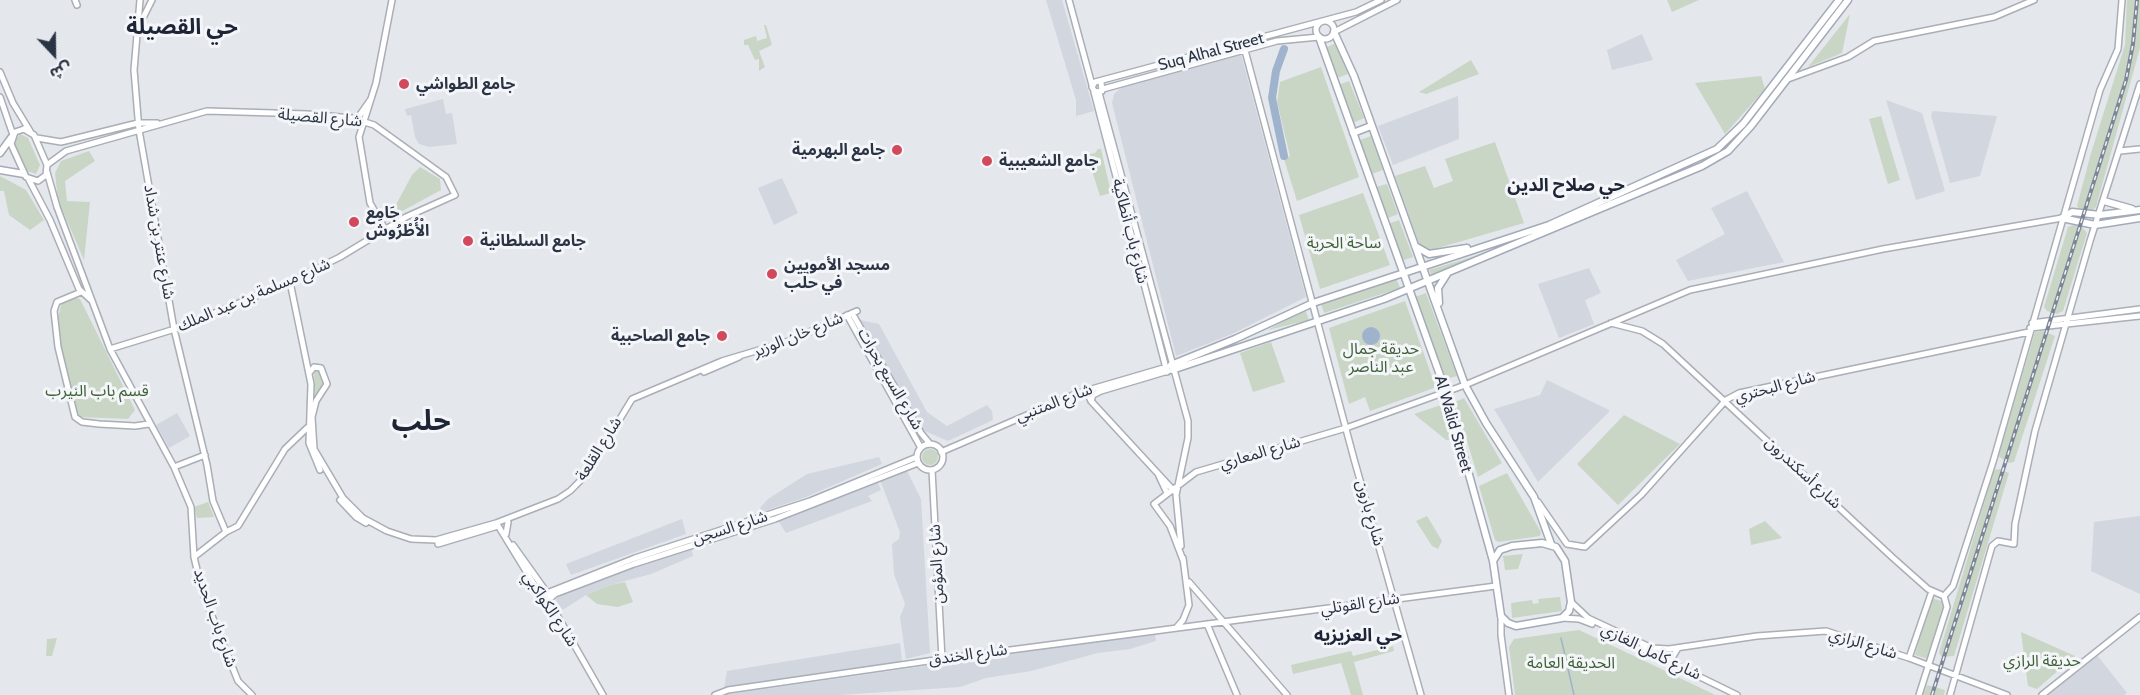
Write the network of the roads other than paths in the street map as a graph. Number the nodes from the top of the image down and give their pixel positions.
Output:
1 (140, 0) edge
2 (152, 0) edge
3 (392, 0) edge
4 (1069, 0) edge
5 (1381, 0) edge
6 (1397, 0) edge
7 (1839, 0) edge
8 (1848, 0) edge
9 (2034, 0) edge
10 (2122, 0) edge
11 (1322, 21) junction
12 (139, 28) junction
13 (1334, 32) junction
14 (1319, 37) junction
15 (1244, 46) junction
16 (0, 72) edge
17 (1788, 79) junction
18 (1118, 83) junction
19 (2140, 84) edge
20 (1098, 89) junction
21 (0, 97) edge
22 (360, 120) junction
23 (138, 123) junction
24 (158, 123) junction
25 (1371, 126) junction
26 (30, 130) junction
27 (140, 130) junction
28 (1353, 133) junction
29 (12, 137) junction
30 (36, 137) junction
31 (2140, 149) edge
32 (2120, 151) junction
33 (0, 153) edge
34 (47, 165) junction
35 (0, 170) edge
36 (47, 172) junction
37 (24, 174) junction
38 (29, 180) junction
39 (455, 195) joint
40 (2104, 201) junction
41 (2139, 210) edge
42 (2100, 215) junction
43 (2062, 218) junction
44 (2140, 218) edge
45 (2095, 225) junction
46 (385, 229) junction
47 (1414, 244) junction
48 (1492, 244) junction
49 (1422, 266) junction
50 (1402, 272) junction
51 (1447, 273) junction
52 (1428, 281) junction
53 (290, 282) junction
54 (1408, 289) junction
55 (81, 292) junction
56 (91, 300) junction
57 (1313, 303) junction
58 (2140, 309) edge
59 (852, 313) junction
60 (1630, 315) junction
61 (2140, 316) edge
62 (1441, 318) junction
63 (2068, 320) junction
64 (1319, 321) junction
65 (1611, 323) junction
66 (2031, 327) junction
67 (1635, 328) junction
68 (174, 329) junction
69 (110, 349) junction
70 (1169, 369) junction
71 (310, 372) junction
72 (1465, 385) junction
73 (1086, 390) junction
74 (1446, 392) junction
75 (314, 400) junction
76 (633, 400) junction
77 (1091, 401) junction
78 (1726, 401) junction
79 (148, 424) junction
80 (307, 428) junction
81 (1346, 428) junction
82 (930, 444) junction
83 (921, 448) junction
84 (941, 452) junction
85 (205, 454) junction
86 (918, 460) junction
87 (174, 467) junction
88 (932, 470) junction
89 (1156, 471) junction
90 (1175, 487) junction
91 (1167, 493) junction
92 (1534, 497) junction
93 (508, 522) junction
94 (498, 524) junction
95 (489, 529) junction
96 (226, 532) junction
97 (505, 536) junction
98 (1551, 544) junction
99 (194, 557) junction
100 (1183, 560) junction
101 (1493, 561) junction
102 (1186, 578) junction
103 (1496, 586) junction
104 (1932, 591) junction
105 (547, 596) junction
106 (1944, 596) junction
107 (1394, 598) junction
108 (1571, 602) junction
109 (1501, 616) junction
110 (2140, 617) edge
111 (1562, 618) junction
112 (1223, 622) junction
113 (1207, 624) junction
114 (1177, 627) junction
115 (1678, 648) junction
116 (1910, 658) junction
117 (942, 659) junction
118 (1676, 664) junction
119 (1930, 666) junction
120 (1956, 675) junction
121 (252, 695) edge
122 (603, 695) edge
123 (715, 695) edge
124 (1237, 695) edge
125 (1287, 695) edge
126 (1421, 695) edge
127 (1509, 695) edge
128 (1737, 695) edge
129 (1919, 695) edge
130 (1950, 695) edge
131 (2007, 695) edge
132 (2042, 695) edge

1 - 12 main road
2 - 12 main road
3 - 22 main road
4 - 20 main road
5 - 11 main road, Suq Alhal Street
6 - 13 main road
7 - 48 main road
8 - 17 main road, شارع المتنبي
9 - 17 main road
10 - 43 main road
11 - 13 main road
11 - 14 main road
11 - 15 main road, Suq Alhal Street
12 - 23 main road, شارع عنتر بن شداد
13 - 14 main road
13 - 25 main road
14 - 15 main road, Suq Alhal Street
14 - 28 main road
15 - 18 main road, Suq Alhal Street
15 - 20 main road, Suq Alhal Street
15 - 57 main road, شارع بارون
16 - 26 main road
17 - 51 main road, شارع المتنبي
18 - 20 main road, Suq Alhal Street
18 - 20 main road
19 - 32 main road
20 - 70 main road, شارع باب أنطاكية
20 - 70 main road, شارع باب أنطاكية
21 - 29 main road
22 - 24 main road, شارع القصيلة
22 - 39 main road, شارع القصيلة
22 - 46 main road
23 - 24 main road, شارع القصيلة
23 - 27 main road, شارع عنتر بن شداد
23 - 30 main road, شارع القصيلة
24 - 27 main road, شارع القصيلة
25 - 28 main road
25 - 47 main road
26 - 29 main road
26 - 30 main road
27 - 34 main road, شارع القصيلة
27 - 68 main road, شارع عنتر بن شداد
28 - 50 main road, Al Walid Street
29 - 33 main road
29 - 37 main road
30 - 34 main road
31 - 32 main road
32 - 40 main road
34 - 36 main road, شارع باب الحديد
35 - 37 main road
36 - 38 main road
36 - 56 main road, شارع باب الحديد
37 - 38 main road
38 - 55 main road
39 - 46 main road, شارع مسلمة بن عبد الملك
40 - 41 main road
40 - 42 main road
41 - 42 main road
42 - 43 main road
42 - 45 main road
43 - 45 main road
43 - 60 main road, شارع المعاري
43 - 66 main road
44 - 45 main road
45 - 63 main road
46 - 53 main road, شارع مسلمة بن عبد الملك
47 - 48 main road
47 - 49 main road
48 - 49 main road
49 - 50 main road
49 - 52 main road
50 - 54 main road, Al Walid Street
50 - 57 main road
51 - 52 main road, شارع المتنبي
51 - 62 main road
52 - 54 main road, شارع المتنبي
52 - 62 main road
53 - 68 main road, شارع مسلمة بن عبد الملك
53 - 71 main road, شارع القلعة
54 - 64 main road, شارع المتنبي
54 - 74 main road, Al Walid Street
55 - 56 main road
55 - 79 main road
56 - 69 main road, شارع باب الحديد
57 - 64 main road, شارع بارون
57 - 70 main road
58 - 63 main road
59 - 76 main road, شارع خان الوزير
59 - 82 main road, شارع السبع بحرات
59 - 83 main road, شارع السبع بحرات
60 - 65 main road, شارع المعاري
60 - 67 main road
61 - 63 main road, شارع البحتري
62 - 72 main road
63 - 66 main road, شارع البحتري
63 - 120 main road
64 - 70 main road, شارع المتنبي
64 - 81 main road, شارع بارون
65 - 67 main road, شارع أسكندرون
65 - 72 main road, شارع المعاري
66 - 78 main road, شارع البحتري
66 - 106 main road
67 - 78 main road, شارع أسكندرون
68 - 69 main road, شارع مسلمة بن عبد الملك
68 - 85 main road, شارع عنتر بن شداد
69 - 79 main road, شارع باب الحديد
70 - 73 main road, شارع المتنبي
70 - 77 main road
70 - 90 main road
71 - 75 main road, شارع القلعة
71 - 75 main road
72 - 74 main road, شارع المعاري
72 - 92 main road
73 - 77 main road
73 - 84 main road, شارع المتنبي
74 - 81 main road, شارع المعاري
74 - 101 main road, Al Walid Street
75 - 80 main road, شارع القلعة
75 - 94 main road
76 - 93 main road
76 - 94 main road, شارع القلعة
77 - 89 main road
78 - 92 main road, شارع البحتري
78 - 104 main road, شارع أسكندرون
79 - 87 main road, شارع باب الحديد
80 - 95 main road, شارع القلعة
80 - 96 main road
81 - 90 main road, شارع المعاري
81 - 107 main road, شارع بارون
82 - 83 main road
82 - 84 main road
83 - 86 main road
84 - 88 main road
85 - 87 main road
85 - 96 main road, شارع عنتر بن شداد
86 - 88 main road
86 - 105 main road, شارع السجن
87 - 99 main road, شارع باب الحديد
88 - 117 main road, شارع المؤمن
89 - 90 main road
89 - 91 main road
90 - 91 main road, شارع المعاري
90 - 100 main road
91 - 100 main road
92 - 98 main road
93 - 94 main road
93 - 97 main road
94 - 95 main road, شارع القلعة
94 - 97 main road, شارع الكواكبي
95 - 97 main road
96 - 99 main road
97 - 105 main road, شارع الكواكبي
98 - 101 main road
98 - 108 main road
99 - 121 main road, شارع باب الحديد
100 - 102 main road
101 - 103 main road
102 - 112 main road
102 - 114 main road
103 - 107 main road, شارع القوتلي
103 - 109 main road
104 - 106 main road, شارع أسكندرون
104 - 116 main road
105 - 122 main road, شارع الكواكبي
106 - 119 main road
107 - 112 main road, شارع القوتلي
107 - 126 main road, شارع بارون
108 - 111 main road
108 - 115 main road, شارع كامل الغازي
109 - 111 main road
109 - 127 main road
110 - 132 main road
111 - 118 main road, شارع كامل الغازي
112 - 113 main road, شارع الخندق
112 - 125 main road
113 - 114 main road, شارع الخندق
113 - 124 main road
114 - 117 main road, شارع الخندق
115 - 116 main road, شارع الرازي
115 - 118 main road
116 - 119 main road, شارع الرازي
117 - 123 main road, شارع الخندق
118 - 128 main road, شارع كامل الغازي
119 - 120 main road, شارع الرازي
119 - 129 main road
120 - 130 main road
120 - 131 main road, شارع الرازي

